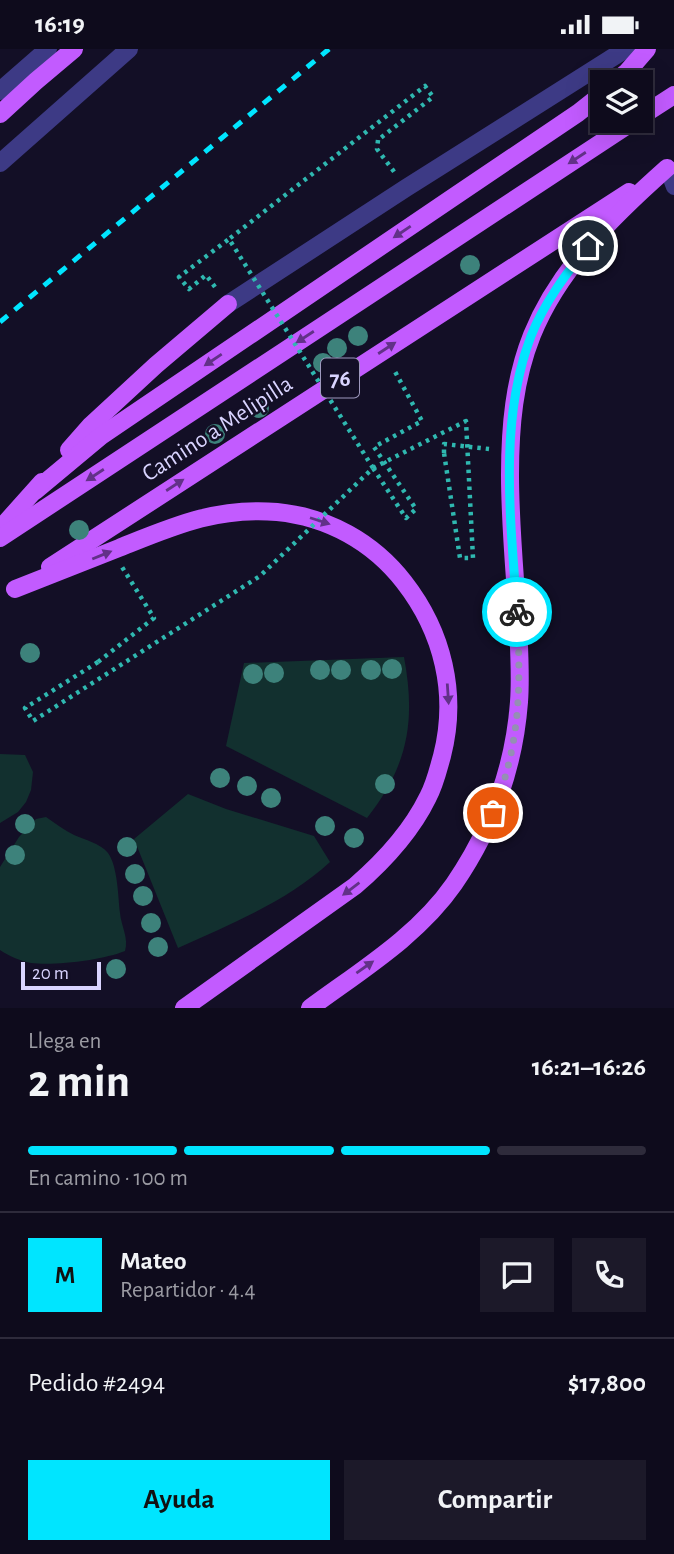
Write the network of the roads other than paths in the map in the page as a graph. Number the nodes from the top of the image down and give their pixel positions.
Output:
1 (48, 49) edge
2 (74, 49) edge
3 (130, 49) edge
4 (626, 49) edge
5 (647, 49) edge
6 (629, 70) edge
7 (0, 91) edge
8 (674, 95) edge
9 (590, 104) edge
10 (653, 109) edge
11 (0, 114) edge
12 (616, 133) edge
13 (0, 163) edge
14 (670, 166) edge
15 (674, 187) edge
16 (228, 304) joint
17 (35, 491) junction
18 (0, 530) edge
19 (0, 538) edge
20 (15, 589) junction
21 (0, 599) edge
22 (184, 1008) edge
23 (310, 1008) edge

1 - 7 street
2 - 11 main road
3 - 13 street
4 - 16 street
5 - 6 main road
8 - 10 main road
9 -> 17 main road
12 -> 19 main road, Camino a Melipilla / 76
14 - 15 lane
20 -> 14 main road, Camino a Melipilla / 76
23 -> 14 main road
16 - 17 main road
17 - 18 main road
20 - 21 main road, Camino a Melipilla / 76
20 -> 22 main road

